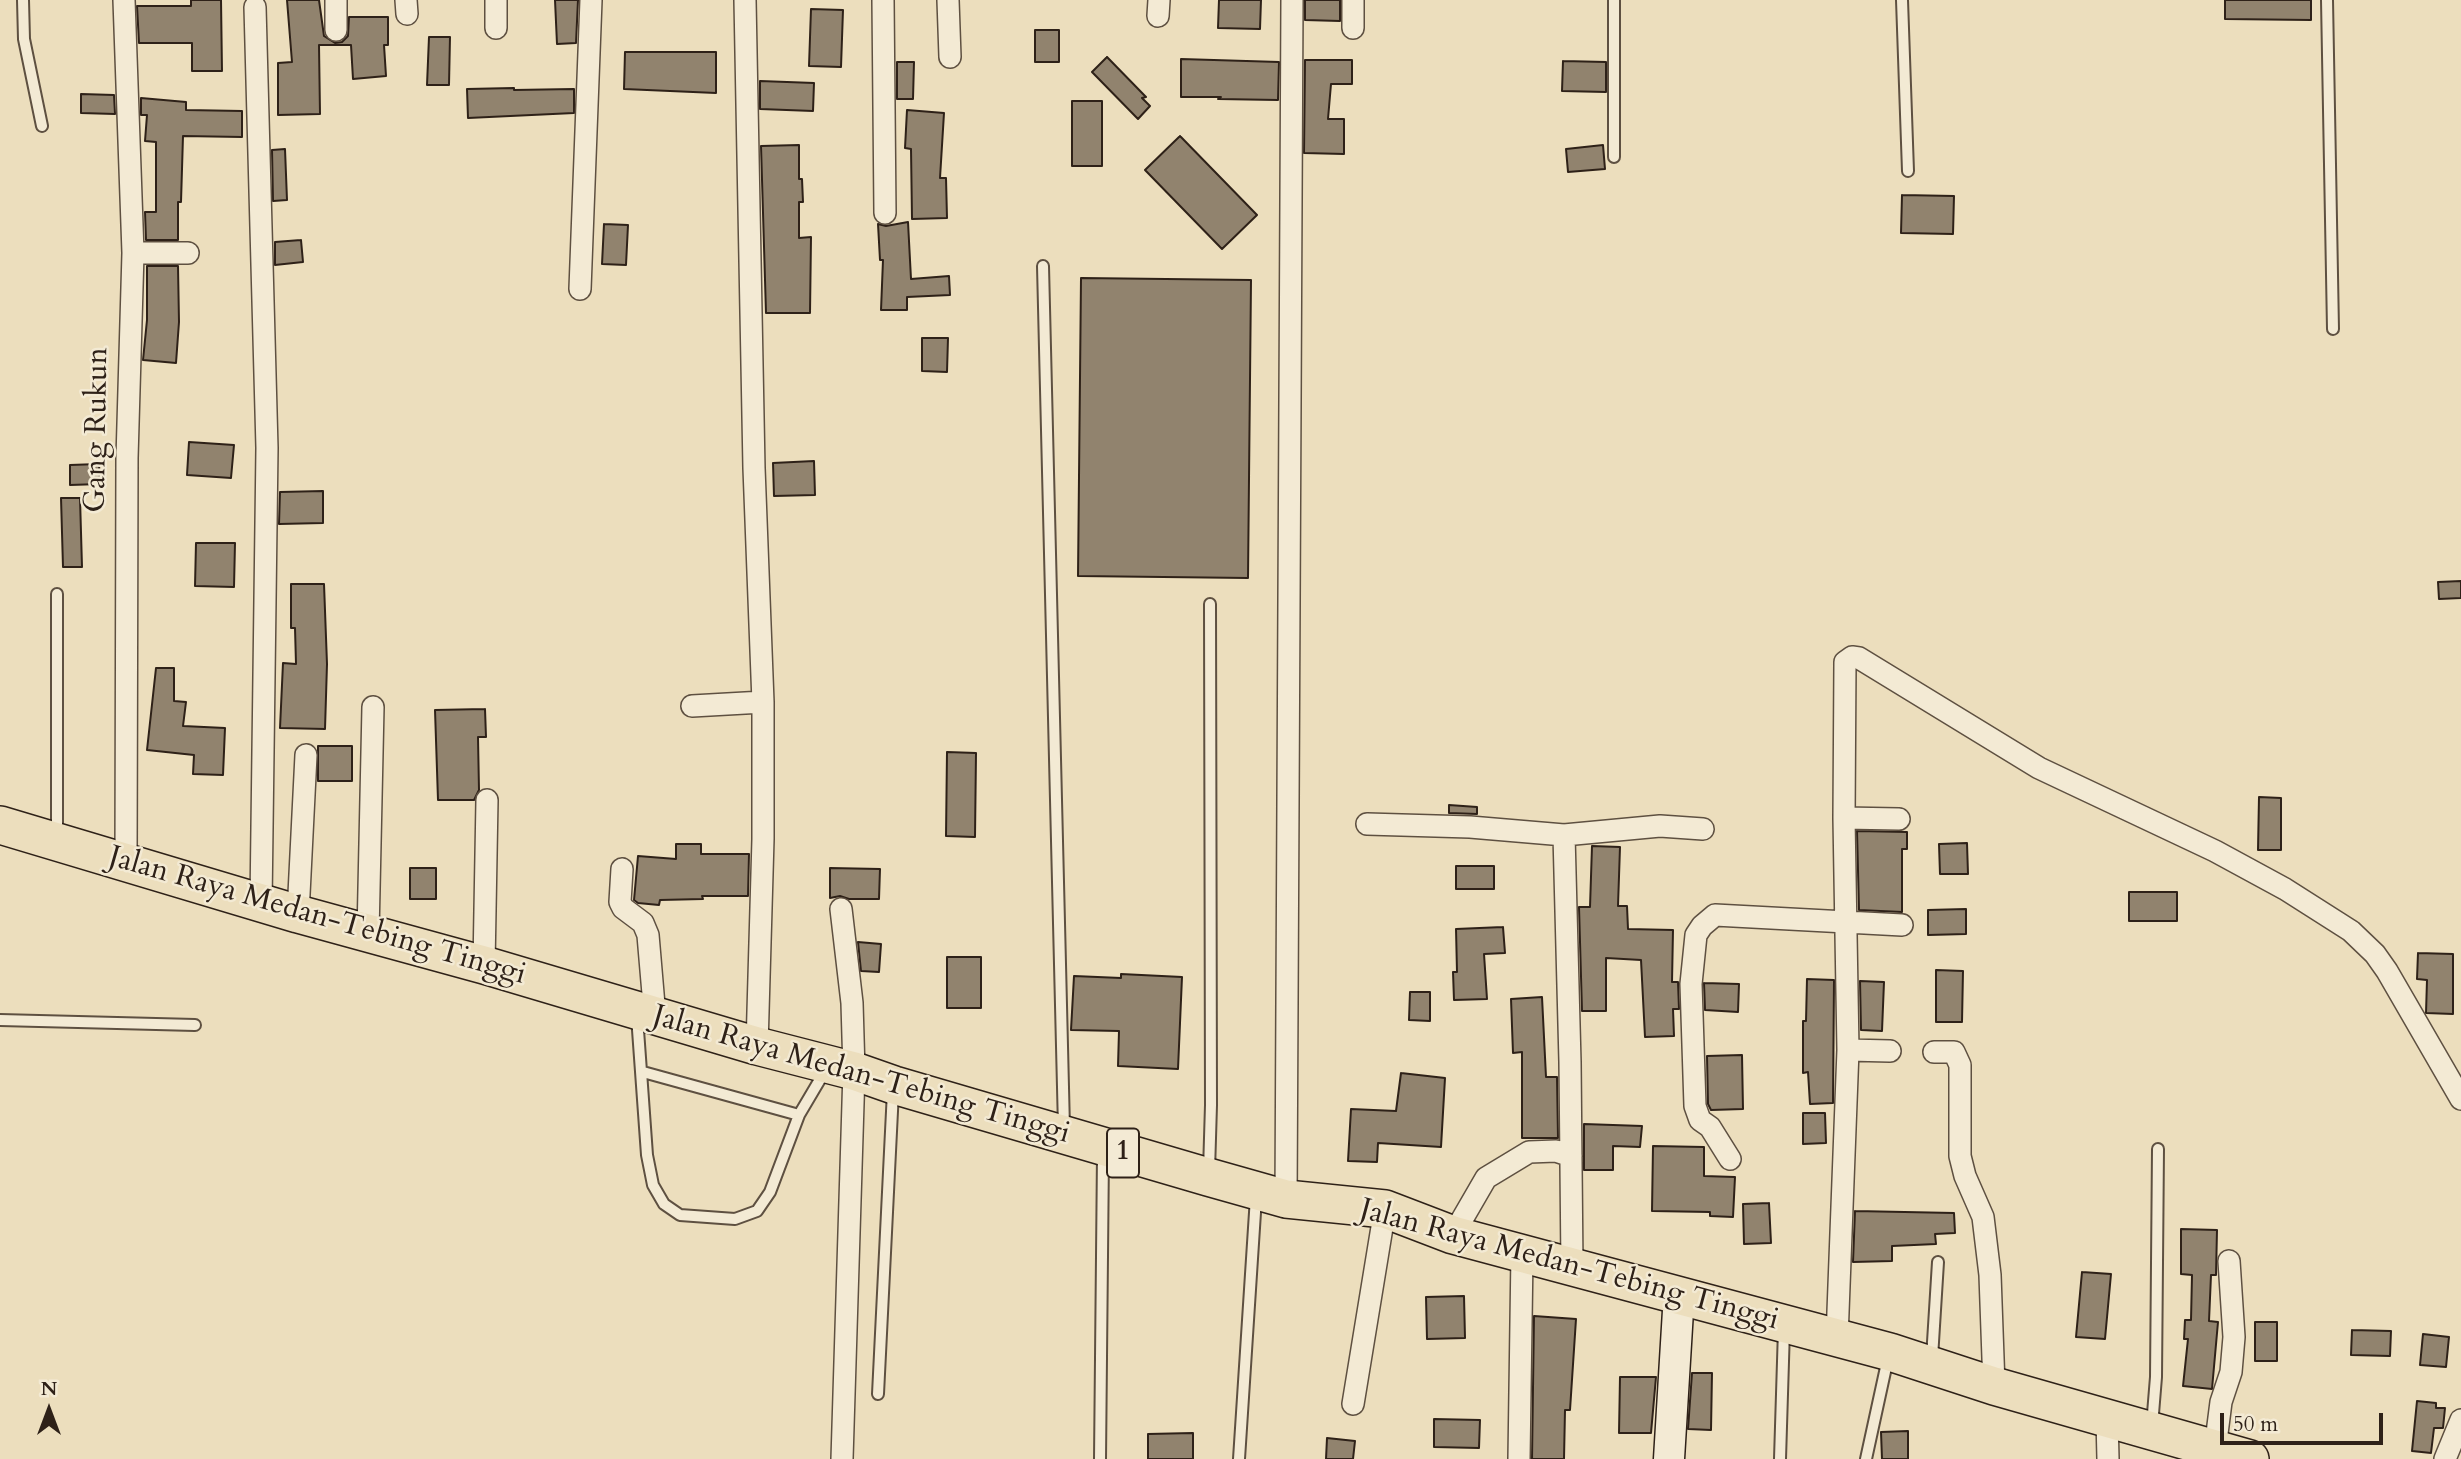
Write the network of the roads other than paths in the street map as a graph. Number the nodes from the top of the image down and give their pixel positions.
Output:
1 (23, 0) edge
2 (124, 0) edge
3 (336, 0) edge
4 (496, 0) edge
5 (591, 0) edge
6 (745, 0) edge
7 (883, 0) edge
8 (948, 0) edge
9 (1292, 0) edge
10 (1353, 0) edge
11 (1615, 0) edge
12 (1902, 0) edge
13 (2327, 0) edge
14 (255, 8) dead end
15 (496, 28) dead end
16 (1353, 28) dead end
17 (336, 30) dead end
18 (950, 57) dead end
19 (42, 126) dead end
20 (1615, 157) dead end
21 (1908, 171) dead end
22 (885, 213) dead end
23 (133, 253) junction
24 (188, 253) dead end
25 (1042, 266) dead end
26 (580, 289) dead end
27 (2333, 329) dead end
28 (57, 594) dead end
29 (1210, 604) dead end
30 (763, 702) junction
31 (692, 706) dead end
32 (373, 707) dead end
33 (306, 755) dead end
34 (487, 800) dead end
35 (1844, 818) junction
36 (1899, 819) dead end
37 (1367, 824) dead end
38 (0, 825) edge
39 (1703, 829) dead end
40 (1564, 835) junction
41 (57, 842) junction
42 (125, 862) junction
43 (622, 869) dead end
44 (261, 903) junction
45 (841, 909) dead end
46 (298, 914) junction
47 (1847, 923) junction
48 (1902, 925) dead end
49 (368, 933) junction
50 (484, 965) junction
51 (646, 1013) junction
52 (0, 1020) edge
53 (195, 1024) dead end
54 (757, 1046) junction
55 (1848, 1050) junction
56 (1889, 1051) dead end
57 (1934, 1052) dead end
58 (841, 1068) junction
59 (643, 1072) junction
60 (894, 1085) junction
61 (2461, 1099) edge
62 (799, 1115) junction
63 (1064, 1134) junction
64 (1103, 1147) junction
65 (2158, 1149) dead end
66 (1571, 1156) junction
67 (1730, 1158) dead end
68 (1208, 1177) junction
69 (1271, 1194) junction
70 (1385, 1209) junction
71 (1453, 1235) junction
72 (1522, 1254) junction
73 (2229, 1261) dead end
74 (1938, 1262) dead end
75 (1572, 1266) junction
76 (1679, 1294) junction
77 (1784, 1324) junction
78 (1837, 1338) junction
79 (1889, 1352) junction
80 (1932, 1364) junction
81 (1994, 1386) junction
82 (878, 1394) dead end
83 (1353, 1404) dead end
84 (2107, 1418) junction
85 (2461, 1420) edge
86 (2151, 1432) junction
87 (2226, 1456) edge
88 (842, 1459) edge
89 (1100, 1459) edge
90 (1240, 1459) edge
91 (1519, 1459) edge
92 (1669, 1459) edge
93 (1780, 1459) edge
94 (1866, 1459) edge
95 (2108, 1459) edge
96 (2445, 1459) edge

1 - 19 lane
2 - 23 street, Gang Rukun
3 - 17 street
4 - 15 street
5 - 26 street
6 - 30 street
7 - 22 street
8 - 18 street
9 - 69 street
10 - 16 street
11 - 20 lane
12 - 21 lane
13 - 27 lane
14 - 44 street
23 - 24 street
23 - 42 street, Gang Rukun
25 - 63 lane
28 - 41 lane
29 - 68 lane
30 - 31 street
30 - 54 street
32 - 49 street
33 - 46 street
34 - 50 street
35 - 36 street
35 - 47 street
35 - 61 street
37 - 40 street
38 - 41 highway, Jalan Raya Medan-Tebing Tinggi / 1
39 - 40 street
40 - 66 street
41 - 42 highway, Jalan Raya Medan-Tebing Tinggi / 1
42 - 44 highway, Jalan Raya Medan-Tebing Tinggi / 1
43 - 51 street
44 - 46 highway, Jalan Raya Medan-Tebing Tinggi / 1
45 - 58 street
46 - 49 highway, Jalan Raya Medan-Tebing Tinggi / 1
47 - 48 street
47 - 55 street
47 - 67 street
49 - 50 highway, Jalan Raya Medan-Tebing Tinggi / 1
50 - 51 highway, Jalan Raya Medan-Tebing Tinggi / 1
51 - 54 highway, Jalan Raya Medan-Tebing Tinggi / 1
51 - 59 lane
52 - 53 lane
54 - 58 highway, Jalan Raya Medan-Tebing Tinggi / 1
55 - 56 street
55 - 78 street
57 - 81 street
58 - 60 highway, Jalan Raya Medan-Tebing Tinggi / 1
58 - 62 lane
58 - 88 street
59 - 62 lane
59 - 62 lane
60 - 63 highway, Jalan Raya Medan-Tebing Tinggi / 1
60 - 82 lane
63 - 64 highway, Jalan Raya Medan-Tebing Tinggi / 1
64 - 68 highway, Jalan Raya Medan-Tebing Tinggi / 1
64 - 89 lane
65 - 86 lane
66 - 71 street
66 - 75 street
68 - 69 highway, Jalan Raya Medan-Tebing Tinggi / 1
69 - 70 highway, Jalan Raya Medan-Tebing Tinggi / 1
69 - 90 lane
70 - 71 highway, Jalan Raya Medan-Tebing Tinggi / 1
70 - 83 street
71 - 72 highway, Jalan Raya Medan-Tebing Tinggi / 1
72 - 75 highway, Jalan Raya Medan-Tebing Tinggi / 1
72 - 91 street
73 - 87 street
74 - 80 lane
75 - 76 highway, Jalan Raya Medan-Tebing Tinggi / 1
76 - 77 highway, Jalan Raya Medan-Tebing Tinggi / 1
76 - 92 street
77 - 78 highway, Jalan Raya Medan-Tebing Tinggi / 1
77 - 93 lane
78 - 79 highway, Jalan Raya Medan-Tebing Tinggi / 1
79 - 80 highway, Jalan Raya Medan-Tebing Tinggi / 1
79 - 94 lane
80 - 81 highway, Jalan Raya Medan-Tebing Tinggi / 1
81 - 84 highway, Jalan Raya Medan-Tebing Tinggi / 1
84 - 86 highway, Jalan Raya Medan-Tebing Tinggi / 1
84 - 95 street
85 - 96 street
86 - 87 highway, Jalan Raya Medan-Tebing Tinggi / 1

